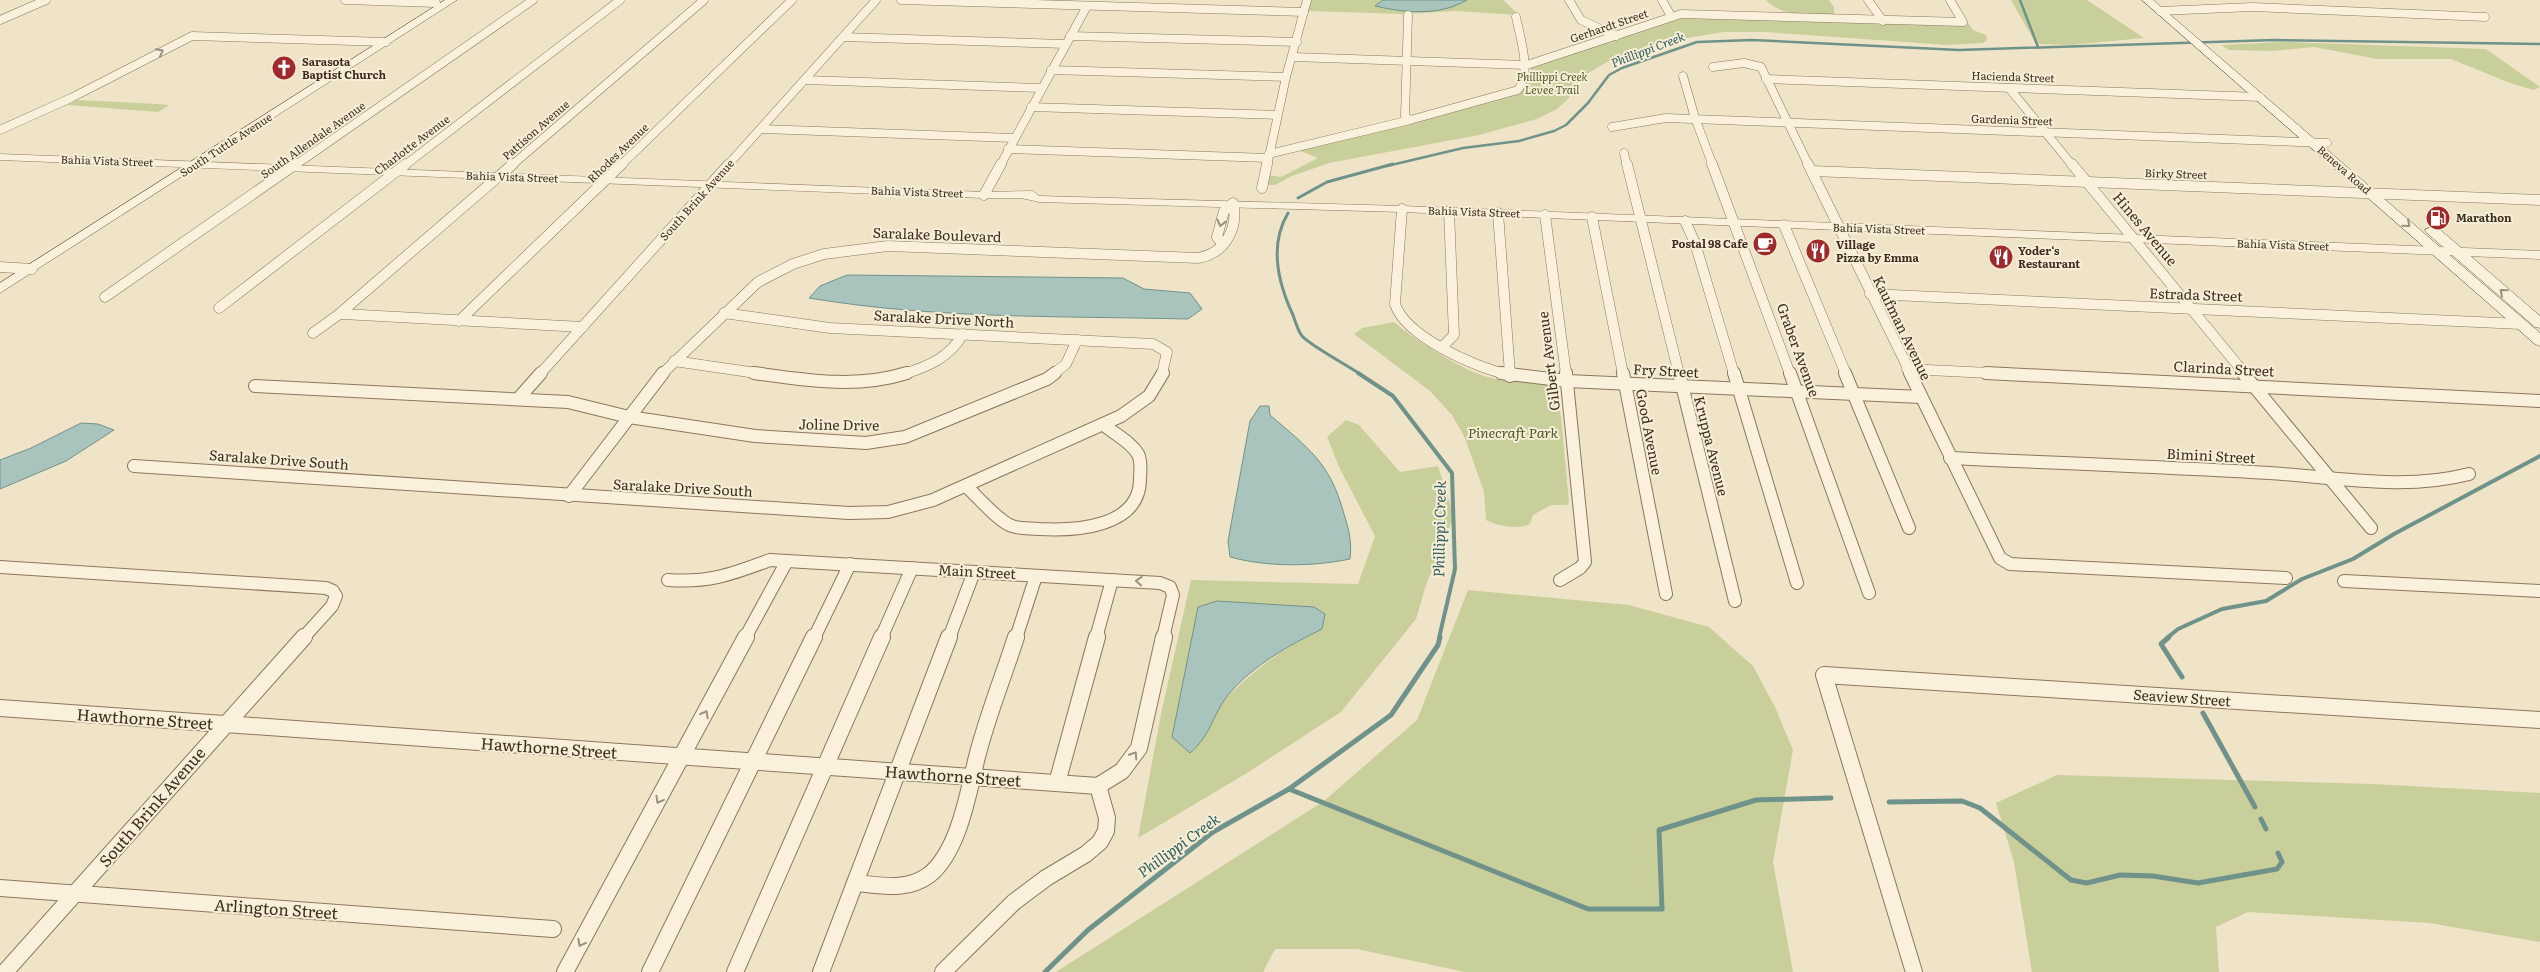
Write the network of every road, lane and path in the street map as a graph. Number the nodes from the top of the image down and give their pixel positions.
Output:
1 (46, 0) edge
2 (345, 0) edge
3 (452, 0) edge
4 (533, 0) edge
5 (620, 0) edge
6 (704, 0) edge
7 (792, 0) edge
8 (876, 0) edge
9 (901, 0) edge
10 (1308, 0) edge
11 (1569, 0) edge
12 (1662, 0) edge
13 (1868, 0) edge
14 (1950, 0) edge
15 (2147, 0) edge
16 (438, 2) edge
17 (2160, 5) edge
18 (1087, 6) junction
19 (2174, 11) junction
20 (1304, 12) junction
21 (1408, 15) dead end
22 (1671, 16) junction
23 (1516, 17) dead end
24 (2484, 17) dead end
25 (0, 20) edge
26 (1882, 21) junction
27 (1070, 36) junction
28 (1616, 36) junction
29 (843, 37) junction
30 (380, 42) junction
31 (1297, 42) junction
32 (1066, 44) junction
33 (1293, 57) junction
34 (1406, 61) junction
35 (1524, 65) junction
36 (1713, 67) dead end
37 (1051, 70) junction
38 (1683, 76) dead end
39 (1286, 77) junction
40 (1766, 79) junction
41 (806, 80) junction
42 (1041, 88) junction
43 (2009, 88) junction
44 (2260, 97) junction
45 (1031, 107) junction
46 (1277, 115) junction
47 (1695, 118) junction
48 (1410, 120) junction
49 (1787, 123) junction
50 (1612, 127) dead end
51 (762, 129) junction
52 (0, 130) edge
53 (2046, 132) junction
54 (1014, 138) junction
55 (2311, 142) junction
56 (2327, 142) junction
57 (1008, 149) junction
58 (1624, 153) dead end
59 (1268, 156) junction
60 (0, 157) edge
61 (189, 165) junction
62 (291, 168) junction
63 (1812, 171) junction
64 (394, 173) junction
65 (499, 177) junction
66 (605, 181) junction
67 (2086, 182) junction
68 (711, 185) junction
69 (1262, 188) dead end
70 (2370, 193) junction
71 (2387, 193) junction
72 (984, 195) junction
73 (2540, 200) edge
74 (1233, 204) junction
75 (1402, 209) junction
76 (1449, 211) junction
77 (1498, 213) junction
78 (1545, 215) junction
79 (1592, 217) junction
80 (1640, 219) junction
81 (1685, 221) junction
82 (1735, 223) junction
83 (1784, 225) junction
84 (1839, 228) junction
85 (2135, 240) junction
86 (2438, 251) junction
87 (2458, 252) junction
88 (2540, 255) edge
89 (0, 267) edge
90 (16, 268) junction
91 (32, 269) junction
92 (0, 278) edge
93 (0, 289) edge
94 (1870, 294) junction
95 (105, 298) dead end
96 (218, 308) dead end
97 (2191, 309) junction
98 (724, 313) junction
99 (342, 314) junction
100 (459, 321) junction
101 (2521, 324) junction
102 (2540, 324) edge
103 (583, 327) junction
104 (313, 333) dead end
105 (962, 334) junction
106 (1078, 340) junction
107 (2540, 341) edge
108 (1162, 347) joint
109 (1442, 347) junction
110 (674, 361) junction
111 (1907, 369) junction
112 (1510, 376) junction
113 (1566, 381) junction
114 (1624, 384) junction
115 (254, 386) dead end
116 (1681, 386) junction
117 (2254, 386) junction
118 (1739, 389) junction
119 (1797, 392) junction
120 (1854, 394) junction
121 (1921, 397) junction
122 (518, 399) junction
123 (2540, 400) edge
124 (630, 417) junction
125 (1103, 424) junction
126 (1950, 458) junction
127 (134, 466) dead end
128 (2469, 474) dead end
129 (2329, 478) junction
130 (966, 486) junction
131 (569, 496) junction
132 (1909, 528) dead end
133 (2371, 528) dead end
134 (787, 561) junction
135 (850, 564) junction
136 (0, 567) edge
137 (912, 568) junction
138 (974, 572) junction
139 (1036, 576) junction
140 (2286, 578) dead end
141 (668, 580) dead end
142 (1112, 580) junction
143 (1560, 580) dead end
144 (2344, 581) dead end
145 (1797, 582) dead end
146 (1869, 592) dead end
147 (2540, 592) edge
148 (1666, 594) dead end
149 (1735, 601) dead end
150 (0, 708) edge
151 (2540, 720) edge
152 (224, 724) junction
153 (682, 757) junction
154 (753, 762) junction
155 (826, 767) junction
156 (897, 773) junction
157 (974, 778) junction
158 (1057, 784) junction
159 (1098, 786) junction
160 (855, 883) junction
161 (0, 888) edge
162 (75, 894) junction
163 (553, 929) dead end
164 (4, 972) edge
165 (565, 972) edge
166 (650, 972) edge
167 (735, 972) edge
168 (821, 972) edge
169 (943, 972) edge
170 (1914, 972) edge

1 - 25 street
2 - 16 street
3 - 30 main road, South Tuttle Avenue
4 - 62 street, South Allendale Avenue
5 - 64 street, Charlotte Avenue
6 - 65 street, Pattison Avenue
7 - 66 street, Rhodes Avenue
8 - 29 street, South Brink Avenue
9 - 18 street
10 - 20 street
11 - 28 street
12 - 22 street
13 - 26 street
14 - 26 street, Gerhardt Street
15 - 17 main road, Beneva Road
16 - 30 main road, South Tuttle Avenue
17 - 19 main road, Beneva Road
17 - 44 main road, Beneva Road
18 - 20 street
18 - 27 street
19 - 24 street
19 - 56 main road, Beneva Road
20 - 31 street
21 - 34 street
22 - 26 street, Gerhardt Street
22 - 28 street, Gerhardt Street
23 - 35 street
27 - 31 street
27 - 32 street
28 - 35 street, Gerhardt Street
29 - 32 street
29 - 41 street, South Brink Avenue
52 -> 30 street
30 - 61 main road, South Tuttle Avenue
31 - 33 street
32 - 37 street
33 - 34 street, Gerhardt Street
33 - 39 street
34 - 35 street, Gerhardt Street
34 - 48 street
35 - 48 street
36 - 40 street, Kaufman Avenue
37 - 39 street
37 - 42 street
38 - 47 street, Graber Avenue
39 - 46 street
40 - 43 street, Hacienda Street
40 - 49 street, Kaufman Avenue
41 - 42 street
41 - 51 street, South Brink Avenue
42 - 45 street
43 - 44 street, Hacienda Street
43 - 53 street, Hines Avenue
44 - 55 main road, Beneva Road
45 - 46 street
45 - 54 street
46 - 59 street
47 - 49 street, Gardenia Street
47 - 50 street
47 - 82 street, Graber Avenue
48 - 59 street
49 - 53 street, Gardenia Street
49 - 63 street, Kaufman Avenue
51 - 54 street
51 - 68 street, South Brink Avenue
53 - 55 street, Gardenia Street
53 - 67 street, Hines Avenue
54 - 57 street
55 - 56 street, Gardenia Street
55 - 70 main road, Beneva Road
56 - 71 main road, Beneva Road
57 - 59 street
57 - 72 street
58 - 80 street, Kruppa Avenue
59 - 69 street
60 - 61 street, Bahia Vista Street
61 - 62 street, Bahia Vista Street
61 - 90 main road, South Tuttle Avenue
61 - 91 main road, South Tuttle Avenue
62 - 64 street, Bahia Vista Street
62 - 95 street, South Allendale Avenue
63 - 67 street, Birky Street
63 - 84 street, Kaufman Avenue
64 - 65 street, Bahia Vista Street
64 - 96 street, Charlotte Avenue
65 - 66 street, Bahia Vista Street
65 - 99 street, Pattison Avenue
66 - 68 street, Bahia Vista Street
66 - 100 street, Rhodes Avenue
67 - 70 street, Birky Street
67 - 85 street, Hines Avenue
68 - 72 street, Bahia Vista Street
68 - 103 street, South Brink Avenue
70 - 71 street, Birky Street
70 -> 86 main road, Beneva Road
71 - 73 street, Birky Street
71 - 87 main road, Beneva Road
72 - 74 street, Bahia Vista Street
74 - 75 street, Bahia Vista Street
74 - 98 street, Saralake Boulevard
75 - 76 street, Bahia Vista Street
75 - 109 street, Fry Street
76 - 77 street, Bahia Vista Street
76 - 109 street
77 - 78 street, Bahia Vista Street
77 - 112 street
78 - 79 street, Bahia Vista Street
78 - 113 street, Gilbert Avenue
79 - 80 street, Bahia Vista Street
79 - 114 street, Good Avenue
80 - 81 street, Bahia Vista Street
80 - 116 street, Kruppa Avenue
81 - 82 street, Bahia Vista Street
81 - 118 street
82 - 83 street, Bahia Vista Street
82 - 119 street, Graber Avenue
83 - 84 street, Bahia Vista Street
83 - 120 street
84 - 85 street, Bahia Vista Street
84 - 94 street, Kaufman Avenue
85 - 86 street, Bahia Vista Street
85 - 97 street, Hines Avenue
86 - 87 street, Bahia Vista Street
86 - 101 main road, Beneva Road
87 - 88 street, Bahia Vista Street
102 -> 87 main road, Beneva Road
89 - 90 street
90 - 91 street
90 - 92 main road, South Tuttle Avenue
91 - 93 main road, South Tuttle Avenue
94 - 97 street, Estrada Street
94 - 111 street, Kaufman Avenue
97 - 101 street, Estrada Street
97 - 117 street, Hines Avenue
98 - 105 street, Saralake Drive North
98 - 110 street, Saralake Boulevard
99 - 100 street
99 - 104 street, Pattison Avenue
100 - 103 street
101 - 107 main road, Beneva Road
103 - 122 street, South Brink Avenue
105 - 106 street, Saralake Drive North
105 - 110 street
106 - 108 street, Saralake Drive North
106 - 124 street, Joline Drive
108 - 125 street, Saralake Drive South
109 - 112 street, Fry Street
110 - 124 street, Saralake Boulevard
111 - 117 street, Clarinda Street
111 - 121 street, Kaufman Avenue
112 - 113 street, Fry Street
113 - 114 street, Fry Street
113 - 143 street, Gilbert Avenue
114 - 116 street, Fry Street
114 - 148 street, Good Avenue
115 - 122 street, Joline Drive
116 - 118 street, Fry Street
116 - 149 street, Kruppa Avenue
117 - 123 street, Clarinda Street
117 - 129 street, Hines Avenue
118 - 119 street, Fry Street
118 - 145 street
119 - 120 street, Fry Street
119 - 146 street, Graber Avenue
120 - 121 street, Fry Street
120 - 132 street
121 - 126 street, Kaufman Avenue
122 - 124 street, Joline Drive
124 - 131 street, Saralake Boulevard
125 - 130 street, Saralake Drive South
125 - 130 street
126 - 129 street, Bimini Street
126 - 140 street, Kaufman Avenue
127 - 131 street, Saralake Drive South
128 - 129 street, Bimini Street
129 - 133 street, Hines Avenue
130 - 131 street, Saralake Drive South
134 - 135 street, Main Street
134 - 141 street, Main Street
153 -> 134 street
135 - 137 street, Main Street
135 - 154 street
136 - 152 street, South Brink Avenue
137 - 138 street, Main Street
137 - 155 street
138 - 139 street, Main Street
138 - 156 street
139 - 142 street, Main Street
139 - 157 street
142 - 158 street
159 -> 142 street, Main Street
144 - 147 street
150 - 152 street, Hawthorne Street
151 - 170 street, Seaview Street
152 - 153 street, Hawthorne Street
152 - 162 street, South Brink Avenue
153 - 154 street, Hawthorne Street
153 -> 165 street
154 - 155 street, Hawthorne Street
154 - 166 street
155 - 156 street, Hawthorne Street
155 - 167 street
156 - 157 street, Hawthorne Street
156 - 160 street
157 - 158 street, Hawthorne Street
157 - 160 street
158 - 159 street, Hawthorne Street
159 - 169 street
160 - 168 street
161 - 162 street, Arlington Street
162 - 163 street, Arlington Street
162 - 164 street, South Brink Avenue

